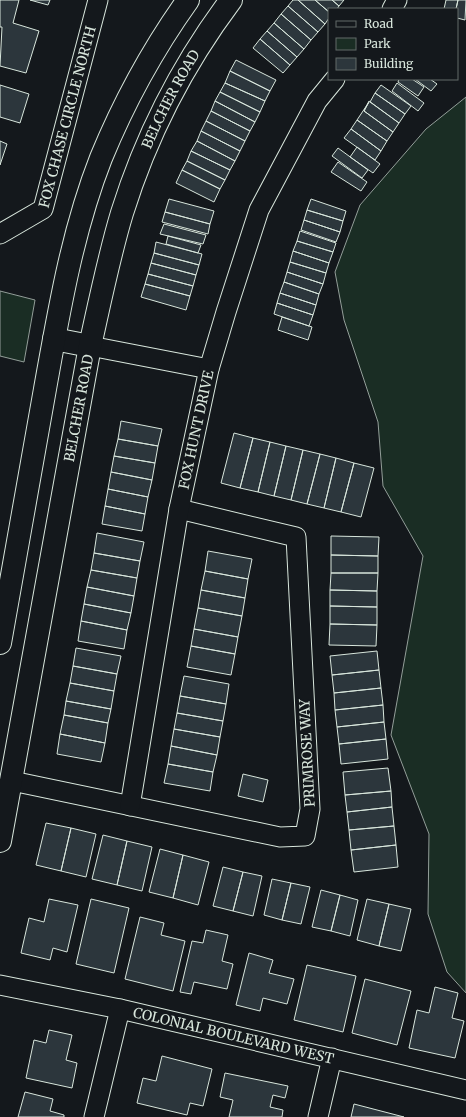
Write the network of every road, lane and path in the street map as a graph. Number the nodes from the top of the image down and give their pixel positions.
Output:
1 (98, 0) edge
2 (188, 0) edge
3 (218, 0) edge
4 (231, 0) edge
5 (205, 36) junction
6 (334, 80) edge
7 (0, 234) edge
8 (54, 339) junction
9 (90, 346) junction
10 (209, 369) junction
11 (179, 509) junction
12 (0, 643) edge
13 (12, 780) junction
14 (130, 806) junction
15 (0, 841) edge
16 (0, 985) edge
17 (120, 1009) junction
18 (332, 1058) junction
19 (466, 1090) edge
20 (94, 1117) edge
21 (318, 1117) edge

1 - 7 street, FOX CHASE CIRCLE NORTH
2 - 8 main road
3 - 5 main road
4 - 5 main road, BELCHER ROAD
5 - 9 main road, BELCHER ROAD
6 - 10 street, FOX HUNT DRIVE
8 - 9 main road
8 - 12 main road
9 - 10 street
9 - 13 main road, BELCHER ROAD
10 - 11 street, FOX HUNT DRIVE
11 - 14 street, FOX HUNT DRIVE
11 - 14 street, PRIMROSE WAY
13 - 14 street, PRIMROSE WAY
13 - 15 main road, BELCHER ROAD
16 - 17 street, COLONIAL BOULEVARD WEST
17 - 18 street, COLONIAL BOULEVARD WEST
17 - 20 street
18 - 19 street, COLONIAL BOULEVARD WEST
18 - 21 street

